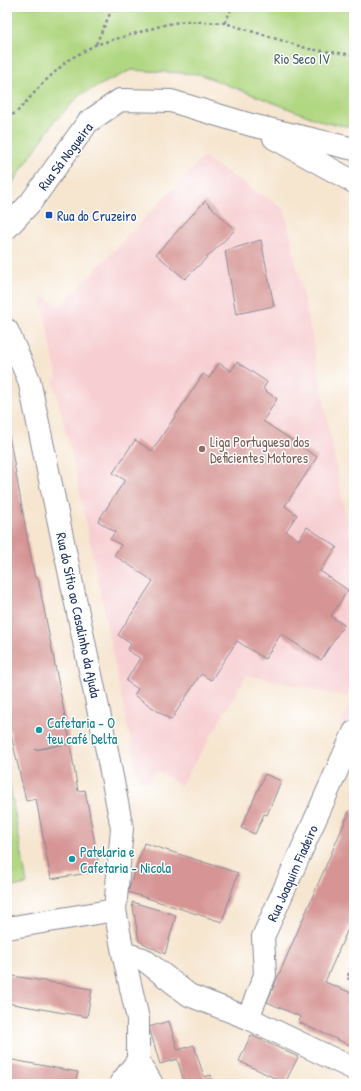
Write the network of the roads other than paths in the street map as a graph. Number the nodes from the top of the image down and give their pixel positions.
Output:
1 (251, 125) junction
2 (354, 149) edge
3 (354, 182) edge
4 (7, 228) edge
5 (7, 330) edge
6 (354, 732) edge
7 (115, 910) junction
8 (7, 928) edge
9 (123, 953) junction
10 (248, 1018) junction
11 (138, 1060) junction
12 (354, 1069) edge
13 (120, 1084) edge
14 (152, 1084) edge

1 - 2 street, Rua Sá Nogueira
1 - 3 street, Rua Sá Nogueira
1 - 4 street, Rua Sá Nogueira
5 - 7 street, Rua do Sítio ao Casalinho da Ajuda
6 - 10 street, Rua Joaquim Fiadeiro
7 - 8 street
7 - 9 street, Rua do Sítio ao Casalinho da Ajuda
9 - 10 street
9 - 11 street, Rua do Sítio ao Casalinho da Ajuda
10 - 12 street
11 - 13 street
11 - 14 street

